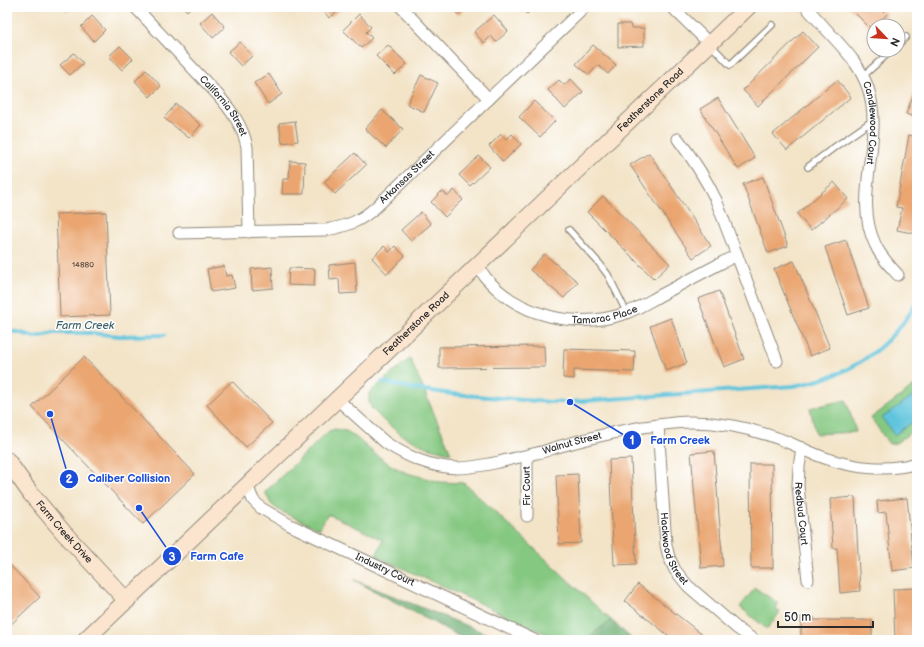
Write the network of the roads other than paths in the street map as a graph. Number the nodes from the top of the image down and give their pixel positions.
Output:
1 (135, 7) edge
2 (401, 7) edge
3 (585, 7) edge
4 (672, 7) edge
5 (748, 7) edge
6 (806, 7) edge
7 (772, 24) dead end
8 (710, 44) junction
9 (883, 58) edge
10 (863, 76) junction
11 (489, 99) junction
12 (874, 120) junction
13 (678, 139) dead end
14 (808, 167) dead end
15 (569, 230) dead end
16 (249, 232) junction
17 (179, 234) dead end
18 (737, 256) junction
19 (477, 265) junction
20 (898, 275) dead end
21 (627, 313) junction
22 (777, 361) dead end
23 (337, 400) junction
24 (658, 425) junction
25 (802, 448) junction
26 (527, 456) junction
27 (7, 460) edge
28 (917, 463) edge
29 (247, 485) junction
30 (528, 516) dead end
31 (808, 580) dead end
32 (127, 600) junction
33 (85, 640) edge
34 (534, 640) edge
35 (754, 640) edge

1 - 16 street, California Street
2 - 11 street
3 - 11 street, Arkansas Street
4 - 8 street
5 - 8 street, Featherstone Road
6 - 10 street, Candlewood Court
7 - 8 lane
8 - 19 street, Featherstone Road
9 - 10 lane
10 - 12 street, Candlewood Court
11 - 16 street, Arkansas Street
12 - 14 lane
12 - 20 street, Candlewood Court
13 - 18 street
15 - 21 lane
16 - 17 street, Arkansas Street
18 - 21 street, Tamarac Place
18 - 22 street
19 - 21 street, Tamarac Place
19 - 23 street, Featherstone Road
23 - 26 street, Walnut Street
23 - 29 street, Featherstone Road
24 - 25 street, Walnut Street
24 - 26 street, Walnut Street
24 - 35 street, Hackwood Street
25 - 28 street, Walnut Street
25 - 31 street, Redbud Court
26 - 30 street, Fir Court
27 - 32 street, Farm Creek Drive
29 - 32 street, Featherstone Road
29 - 34 street, Industry Court
32 - 33 street, Featherstone Road

